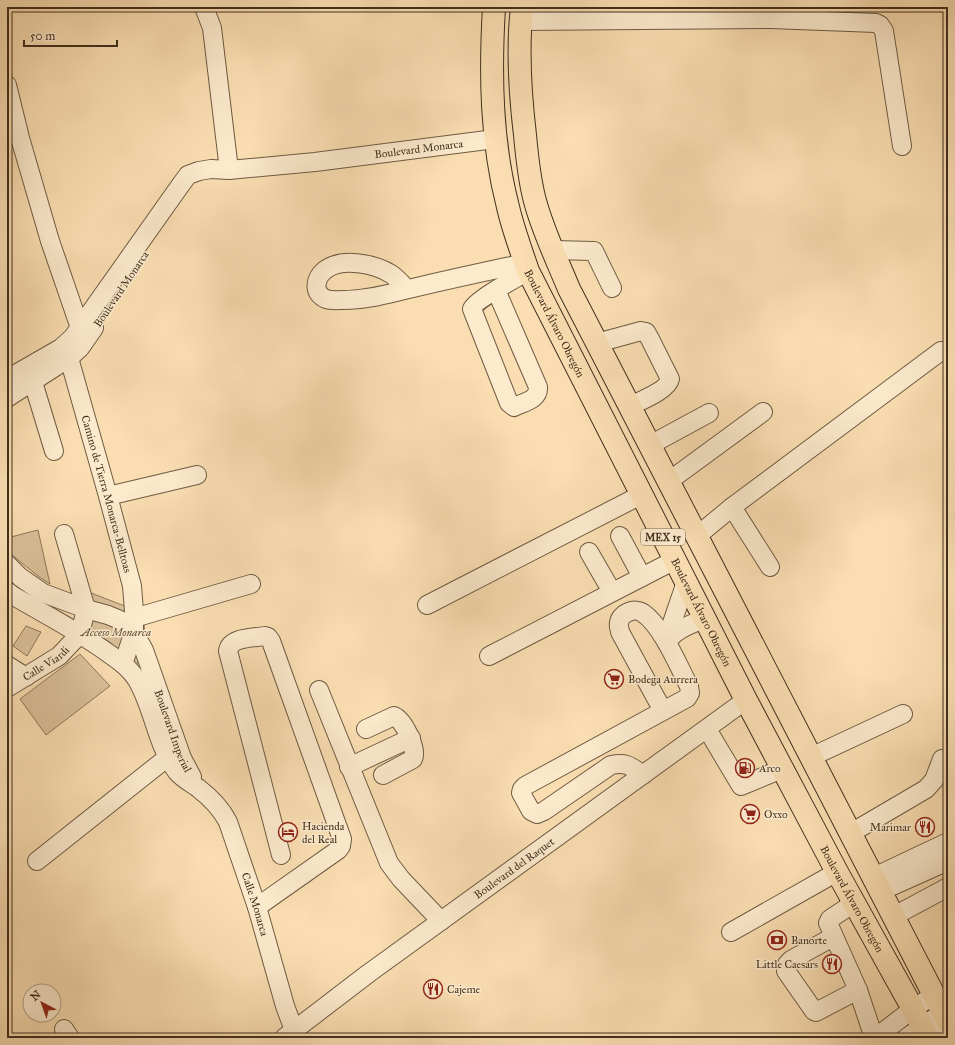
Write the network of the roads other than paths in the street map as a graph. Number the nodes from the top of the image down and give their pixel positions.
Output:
1 (204, 7) edge
2 (494, 7) edge
3 (522, 14) edge
4 (7, 85) edge
5 (495, 139) junction
6 (902, 146) dead end
7 (226, 170) junction
8 (553, 250) junction
9 (527, 267) junction
10 (612, 288) dead end
11 (407, 289) dead end
12 (496, 290) junction
13 (80, 328) junction
14 (598, 343) junction
15 (940, 352) dead end
16 (69, 358) junction
17 (7, 379) edge
18 (33, 382) junction
19 (7, 398) edge
20 (630, 406) junction
21 (709, 412) dead end
22 (763, 412) dead end
23 (650, 445) junction
24 (54, 451) dead end
25 (197, 475) dead end
26 (669, 481) junction
27 (641, 495) junction
28 (108, 496) junction
29 (732, 507) junction
30 (64, 534) dead end
31 (620, 536) dead end
32 (698, 536) junction
33 (589, 552) dead end
34 (674, 560) junction
35 (7, 564) edge
36 (770, 567) dead end
37 (642, 577) junction
38 (686, 582) junction
39 (251, 584) dead end
40 (7, 591) edge
41 (612, 592) junction
42 (427, 605) dead end
43 (86, 609) junction
44 (704, 618) junction
45 (134, 625) junction
46 (80, 634) junction
47 (664, 638) junction
48 (489, 656) dead end
49 (123, 664) junction
50 (7, 665) edge
51 (26, 677) junction
52 (7, 688) edge
53 (319, 690) dead end
54 (746, 700) junction
55 (663, 711) junction
56 (903, 714) dead end
57 (366, 729) dead end
58 (706, 729) junction
59 (411, 738) junction
60 (168, 757) junction
61 (812, 757) junction
62 (942, 759) dead end
63 (349, 767) junction
64 (782, 769) junction
65 (383, 775) dead end
66 (643, 775) junction
67 (198, 788) junction
68 (851, 833) junction
69 (948, 842) edge
70 (281, 855) dead end
71 (37, 860) dead end
72 (948, 861) edge
73 (837, 872) junction
74 (877, 884) junction
75 (948, 887) edge
76 (854, 903) junction
77 (257, 907) junction
78 (894, 916) junction
79 (441, 921) junction
80 (730, 932) dead end
81 (833, 937) junction
82 (858, 990) junction
83 (943, 1015) edge
84 (920, 1030) edge
85 (289, 1034) edge
86 (875, 1038) edge

1 - 7 street
2 - 5 highway, Boulevard Álvaro Obregón / MEX 15
3 - 6 street
3 - 8 highway, MEX 15
4 - 13 street
5 - 7 street, Boulevard Monarca
5 - 9 highway, Boulevard Álvaro Obregón / MEX 15
7 - 13 street, Boulevard Monarca
7 - 16 street, Boulevard Monarca
8 - 10 street
8 - 14 highway, MEX 15
9 - 11 street
9 - 12 street
9 - 27 highway, Boulevard Álvaro Obregón / MEX 15
12 - 12 street
13 - 17 street, Boulevard Monarca
14 - 20 highway, MEX 15
14 - 20 street
15 - 29 street
16 - 18 street, Boulevard Monarca
16 - 28 street, Camino de Tierra Monarca-Belltoas
18 - 19 street, Boulevard Monarca
18 - 24 street
20 - 23 highway, MEX 15
21 - 23 street
22 - 26 street
23 - 26 highway, MEX 15
25 - 28 street
26 - 32 highway, MEX 15
27 - 34 highway, Boulevard Álvaro Obregón / MEX 15
27 - 42 street
28 - 45 street, Camino de Tierra Monarca-Belltoas
29 - 32 street
29 - 36 street
30 - 43 street
31 - 37 street
32 - 61 highway, MEX 15
33 - 41 street
34 - 37 street
34 - 38 highway, Boulevard Álvaro Obregón / MEX 15
35 - 43 street, Boulevard Imperial
37 - 41 street
38 - 44 highway, Boulevard Álvaro Obregón / MEX 15
38 - 47 street
39 - 45 street
40 - 46 street, Boulevard Imperial
41 - 48 street
43 - 45 street, Boulevard Imperial
43 - 46 street
44 - 47 street
44 - 54 highway, Boulevard Álvaro Obregón / MEX 15
45 - 49 street
45 - 67 street, Boulevard Imperial
46 - 49 street, Boulevard Imperial
46 - 51 street, Calle Viardi
47 - 55 street
47 - 55 street
49 - 60 street, Boulevard Imperial
50 - 51 street
51 - 52 street, Calle Viardi
53 - 63 street
54 - 58 street, Boulevard del Raquet
54 - 64 highway, Boulevard Álvaro Obregón / MEX 15
55 - 66 street
56 - 61 street
57 - 59 street
58 - 64 street
58 - 66 street, Boulevard del Raquet
59 - 63 street
59 - 65 street
60 - 67 street, Boulevard Imperial
60 - 71 street
61 - 68 highway, MEX 15
62 - 68 street
63 - 79 street
64 - 73 highway, Boulevard Álvaro Obregón / MEX 15
66 - 79 street, Boulevard del Raquet
67 - 77 street, Calle Monarca
68 - 74 highway, MEX 15
69 - 74 street
70 - 77 street
72 - 74 street
73 - 76 highway, Boulevard Álvaro Obregón / MEX 15
73 - 80 street
74 - 78 highway, MEX 15
75 - 78 street
76 - 81 street
76 - 84 highway, Boulevard Álvaro Obregón / MEX 15
77 - 85 street, Calle Monarca
78 - 83 highway, MEX 15
79 - 85 street, Boulevard del Raquet
81 - 82 street
81 - 82 street
82 - 86 street
83 - 84 street
83 - 84 street
84 - 86 street

